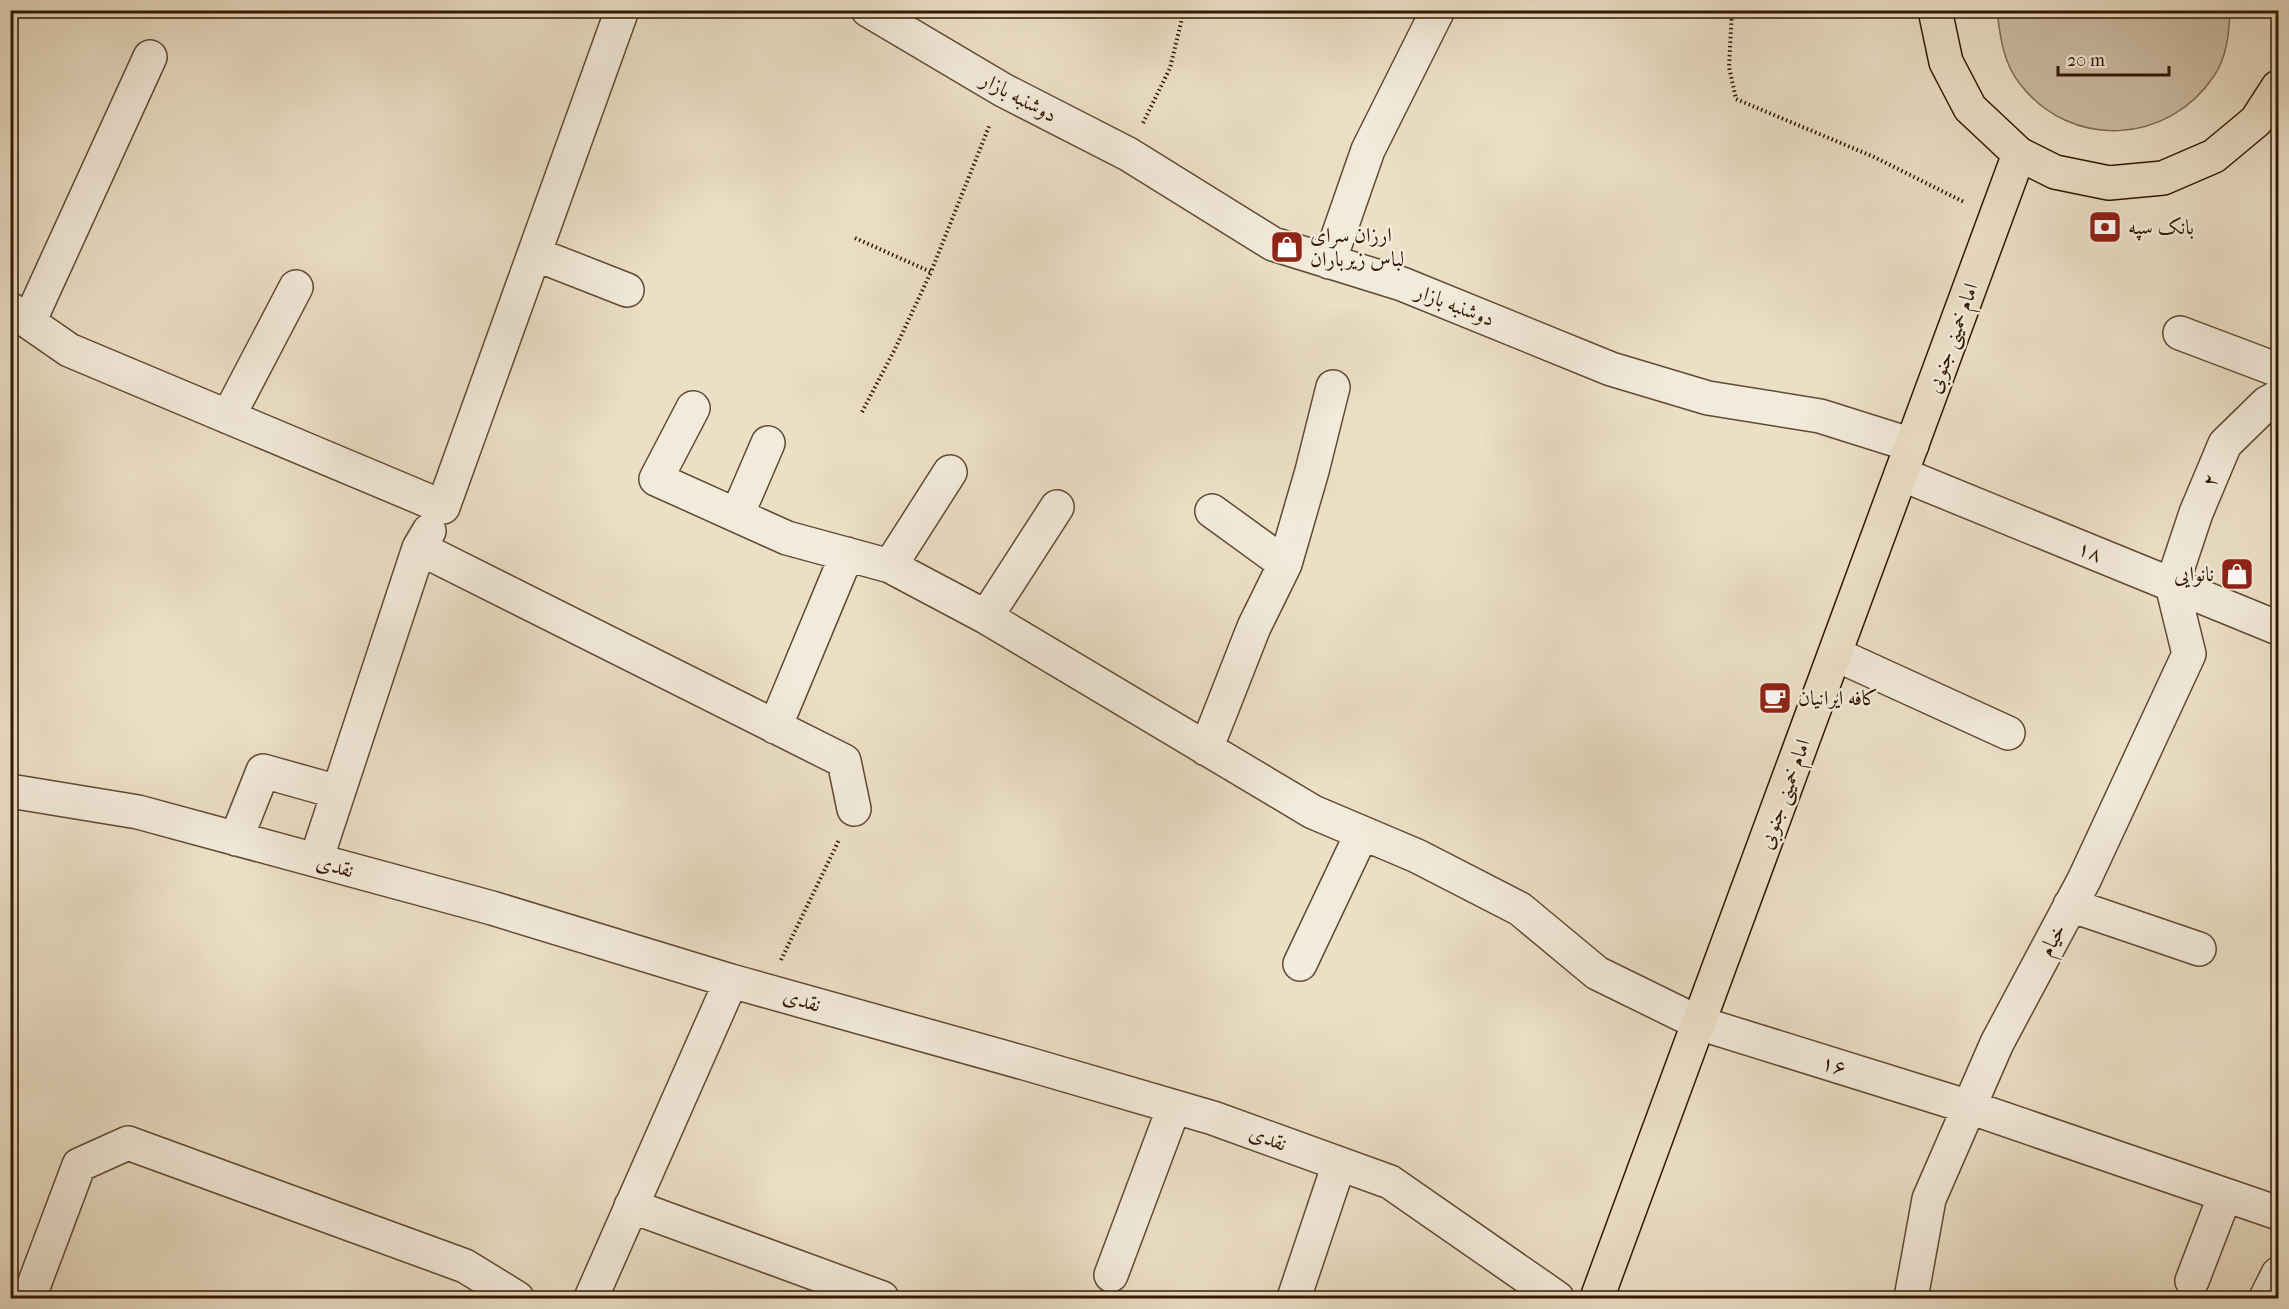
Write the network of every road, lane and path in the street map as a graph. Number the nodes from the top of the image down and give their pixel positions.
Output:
1 (622, 10) edge
2 (868, 10) edge
3 (1184, 10) edge
4 (1438, 10) edge
5 (1732, 10) edge
6 (1935, 10) edge
7 (150, 57) dead end
8 (2278, 87) edge
9 (1003, 90) junction
10 (1128, 154) junction
11 (2019, 154) junction
12 (1997, 218) junction
13 (855, 238) dead end
14 (535, 254) junction
15 (1329, 262) junction
16 (931, 272) junction
17 (296, 287) dead end
18 (627, 290) dead end
19 (20, 315) edge
20 (2180, 333) dead end
21 (2278, 370) edge
22 (1333, 387) dead end
23 (2278, 397) edge
24 (693, 408) dead end
25 (861, 412) dead end
26 (228, 417) junction
27 (768, 442) dead end
28 (1907, 459) junction
29 (950, 472) dead end
30 (443, 507) junction
31 (1057, 507) dead end
32 (1212, 511) dead end
33 (737, 515) junction
34 (419, 548) junction
35 (847, 554) junction
36 (1285, 564) junction
37 (890, 566) junction
38 (2172, 585) junction
39 (986, 617) junction
40 (2278, 628) edge
41 (1835, 654) junction
42 (775, 727) junction
43 (2008, 733) dead end
44 (1206, 749) junction
45 (10, 791) edge
46 (338, 792) junction
47 (854, 809) joint
48 (1362, 833) junction
49 (236, 839) junction
50 (316, 860) junction
51 (2070, 905) junction
52 (2199, 949) dead end
53 (1300, 964) dead end
54 (731, 981) junction
55 (766, 990) junction
56 (1699, 1023) junction
57 (1174, 1107) junction
58 (1969, 1107) junction
59 (1339, 1164) junction
60 (2225, 1195) junction
61 (631, 1206) junction
62 (2278, 1213) edge
63 (2278, 1274) edge
64 (1111, 1275) dead end
65 (2192, 1281) dead end
66 (1917, 1297) edge
67 (29, 1299) edge
68 (517, 1299) edge
69 (591, 1299) edge
70 (882, 1299) edge
71 (1294, 1299) edge
72 (1557, 1299) edge
73 (1597, 1299) edge
74 (2266, 1299) edge

1 - 14 street
2 - 9 street, دوشنبه بازار
3 - 10 path
4 - 15 street
5 - 12 path
6 - 11 main road
7 - 19 street
8 - 11 main road
9 - 10 street, دوشنبه بازار
9 - 16 path
10 - 15 street, دوشنبه بازار
11 - 12 main road, امام خمینی جنوبی
12 - 28 main road, امام خمینی جنوبی
13 - 16 path
14 - 18 street
14 - 30 street
15 - 28 street, دوشنبه بازار
16 - 25 path
17 - 26 street
19 - 26 street
20 - 21 street
22 - 36 street
23 - 38 street, ۲
24 - 33 street, ۱۶
26 - 30 street
27 - 33 street
28 - 38 street, ۱۸
28 - 41 main road, امام خمینی جنوبی
29 - 37 street
30 - 34 street
31 - 39 street
32 - 36 street
33 - 35 street, ۱۶
34 - 42 street
34 - 46 street
35 - 37 street, ۱۶
35 - 42 street
36 - 44 street
37 - 39 street, ۱۶
38 - 40 street, ۱۸
38 - 51 street, خیام
39 - 44 street, ۱۶
41 - 43 street
41 - 56 main road, امام خمینی جنوبی
42 - 47 street
44 - 48 street, ۱۶
45 - 49 street, نقدی
46 - 49 street
46 - 50 street
47 - 55 path
48 - 53 street
48 - 56 street, ۱۶
49 - 50 street, نقدی
50 - 54 street, نقدی
51 - 52 street
51 - 58 street, خیام
54 - 55 street, نقدی
54 - 61 street
55 - 57 street, نقدی
56 - 58 street, ۱۶
56 - 73 main road, امام خمینی جنوبی
57 - 59 street, نقدی
57 - 64 street
58 - 60 street, ۱۶
58 - 66 street, خیام
59 - 71 street
59 - 72 street, نقدی
60 - 62 street, ۱۶
60 - 65 street
61 - 69 street
61 - 70 street
63 - 74 street
67 - 68 street

